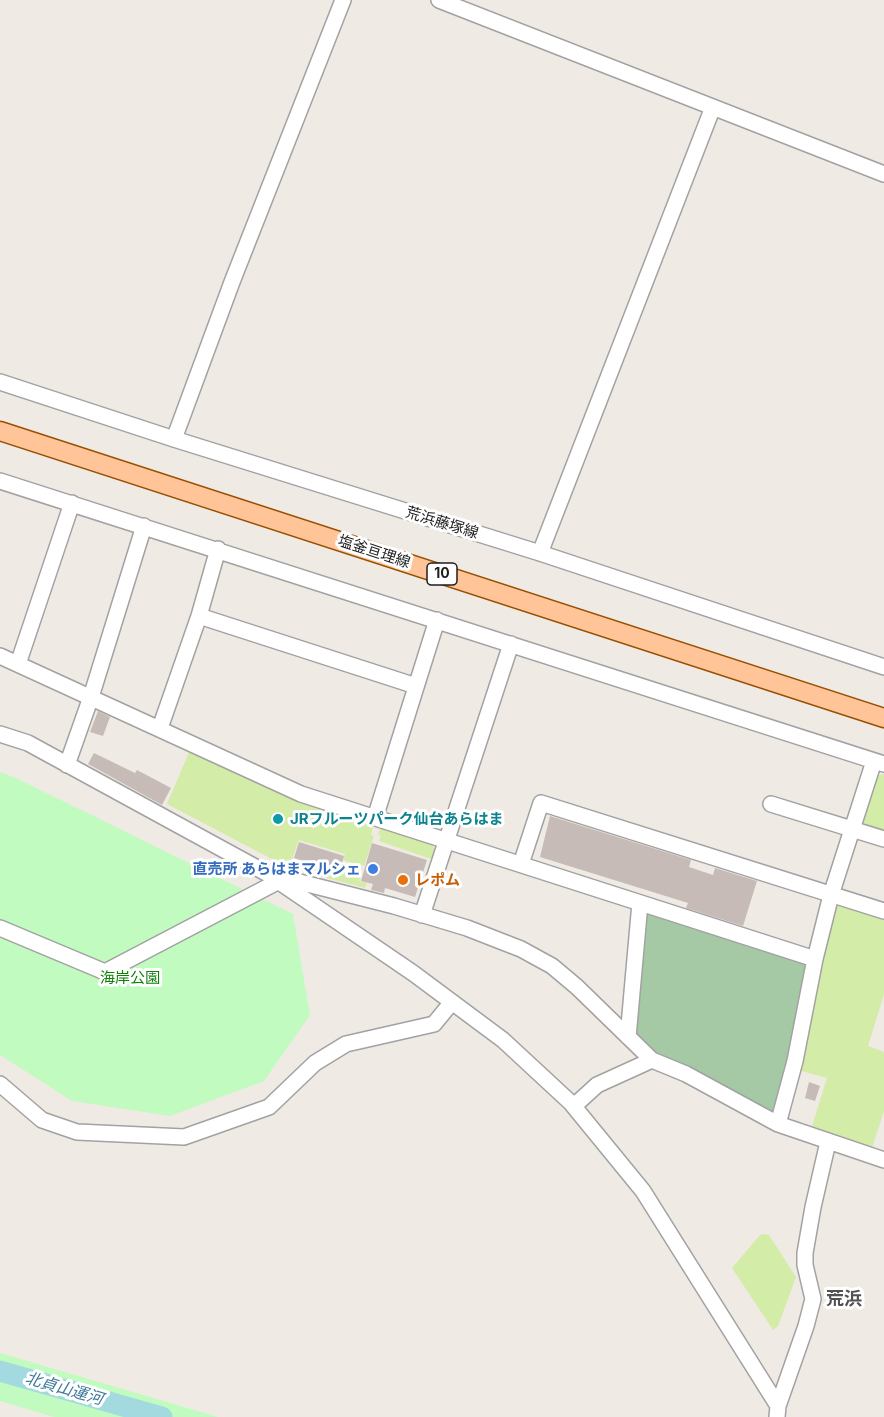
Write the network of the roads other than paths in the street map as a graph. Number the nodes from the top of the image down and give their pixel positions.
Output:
1 (342, 0) edge
2 (439, 0) edge
3 (713, 107) junction
4 (884, 174) edge
5 (0, 382) edge
6 (0, 431) edge
7 (174, 439) junction
8 (0, 481) edge
9 (72, 503) junction
10 (144, 526) junction
11 (218, 549) junction
12 (540, 553) junction
13 (199, 616) junction
14 (437, 620) junction
15 (511, 644) junction
16 (0, 656) edge
17 (18, 664) junction
18 (884, 667) edge
19 (416, 686) junction
20 (91, 697) junction
21 (884, 718) edge
22 (160, 728) junction
23 (0, 734) edge
24 (879, 763) edge
25 (67, 765) junction
26 (771, 804) dead end
27 (375, 818) junction
28 (853, 829) junction
29 (884, 839) edge
30 (447, 841) junction
31 (521, 864) junction
32 (273, 878) junction
33 (831, 895) junction
34 (640, 903) junction
35 (884, 911) edge
36 (422, 915) junction
37 (0, 928) edge
38 (815, 959) junction
39 (452, 1002) junction
40 (628, 1037) junction
41 (652, 1060) junction
42 (0, 1084) edge
43 (574, 1106) junction
44 (778, 1124) junction
45 (828, 1142) junction
46 (884, 1160) edge
47 (777, 1412) edge

1 - 7 street
2 - 3 street
3 - 4 street
3 - 12 street
5 - 7 street, 荒浜藤塚線
6 - 21 main road, 塩釜亘理線 / 10
7 - 12 street, 荒浜藤塚線
8 - 9 street
9 - 10 street
9 - 17 street
10 - 11 street
10 - 20 street
11 - 13 street
11 - 14 street
12 - 18 street, 荒浜藤塚線
13 - 19 street
13 - 22 street
14 - 15 street
14 - 19 street
15 - 24 street
15 - 30 street
16 - 17 street
17 - 20 street
19 - 27 street
20 - 22 street
20 - 25 street
22 - 27 street
23 - 25 street
24 - 28 street
25 - 32 street
26 - 28 street
27 - 30 street
28 - 29 street
28 - 33 street
30 - 31 street
30 - 36 street
31 - 33 street
31 - 34 street
32 - 36 street
32 - 37 street
32 - 39 street
33 - 35 street
33 - 38 street
34 - 38 street
34 - 40 street
36 - 40 street
38 - 44 street
39 - 42 street
39 - 43 street
40 - 41 street
41 - 43 street
41 - 44 street
43 - 47 street
44 - 45 street
45 - 46 street
45 - 47 street

